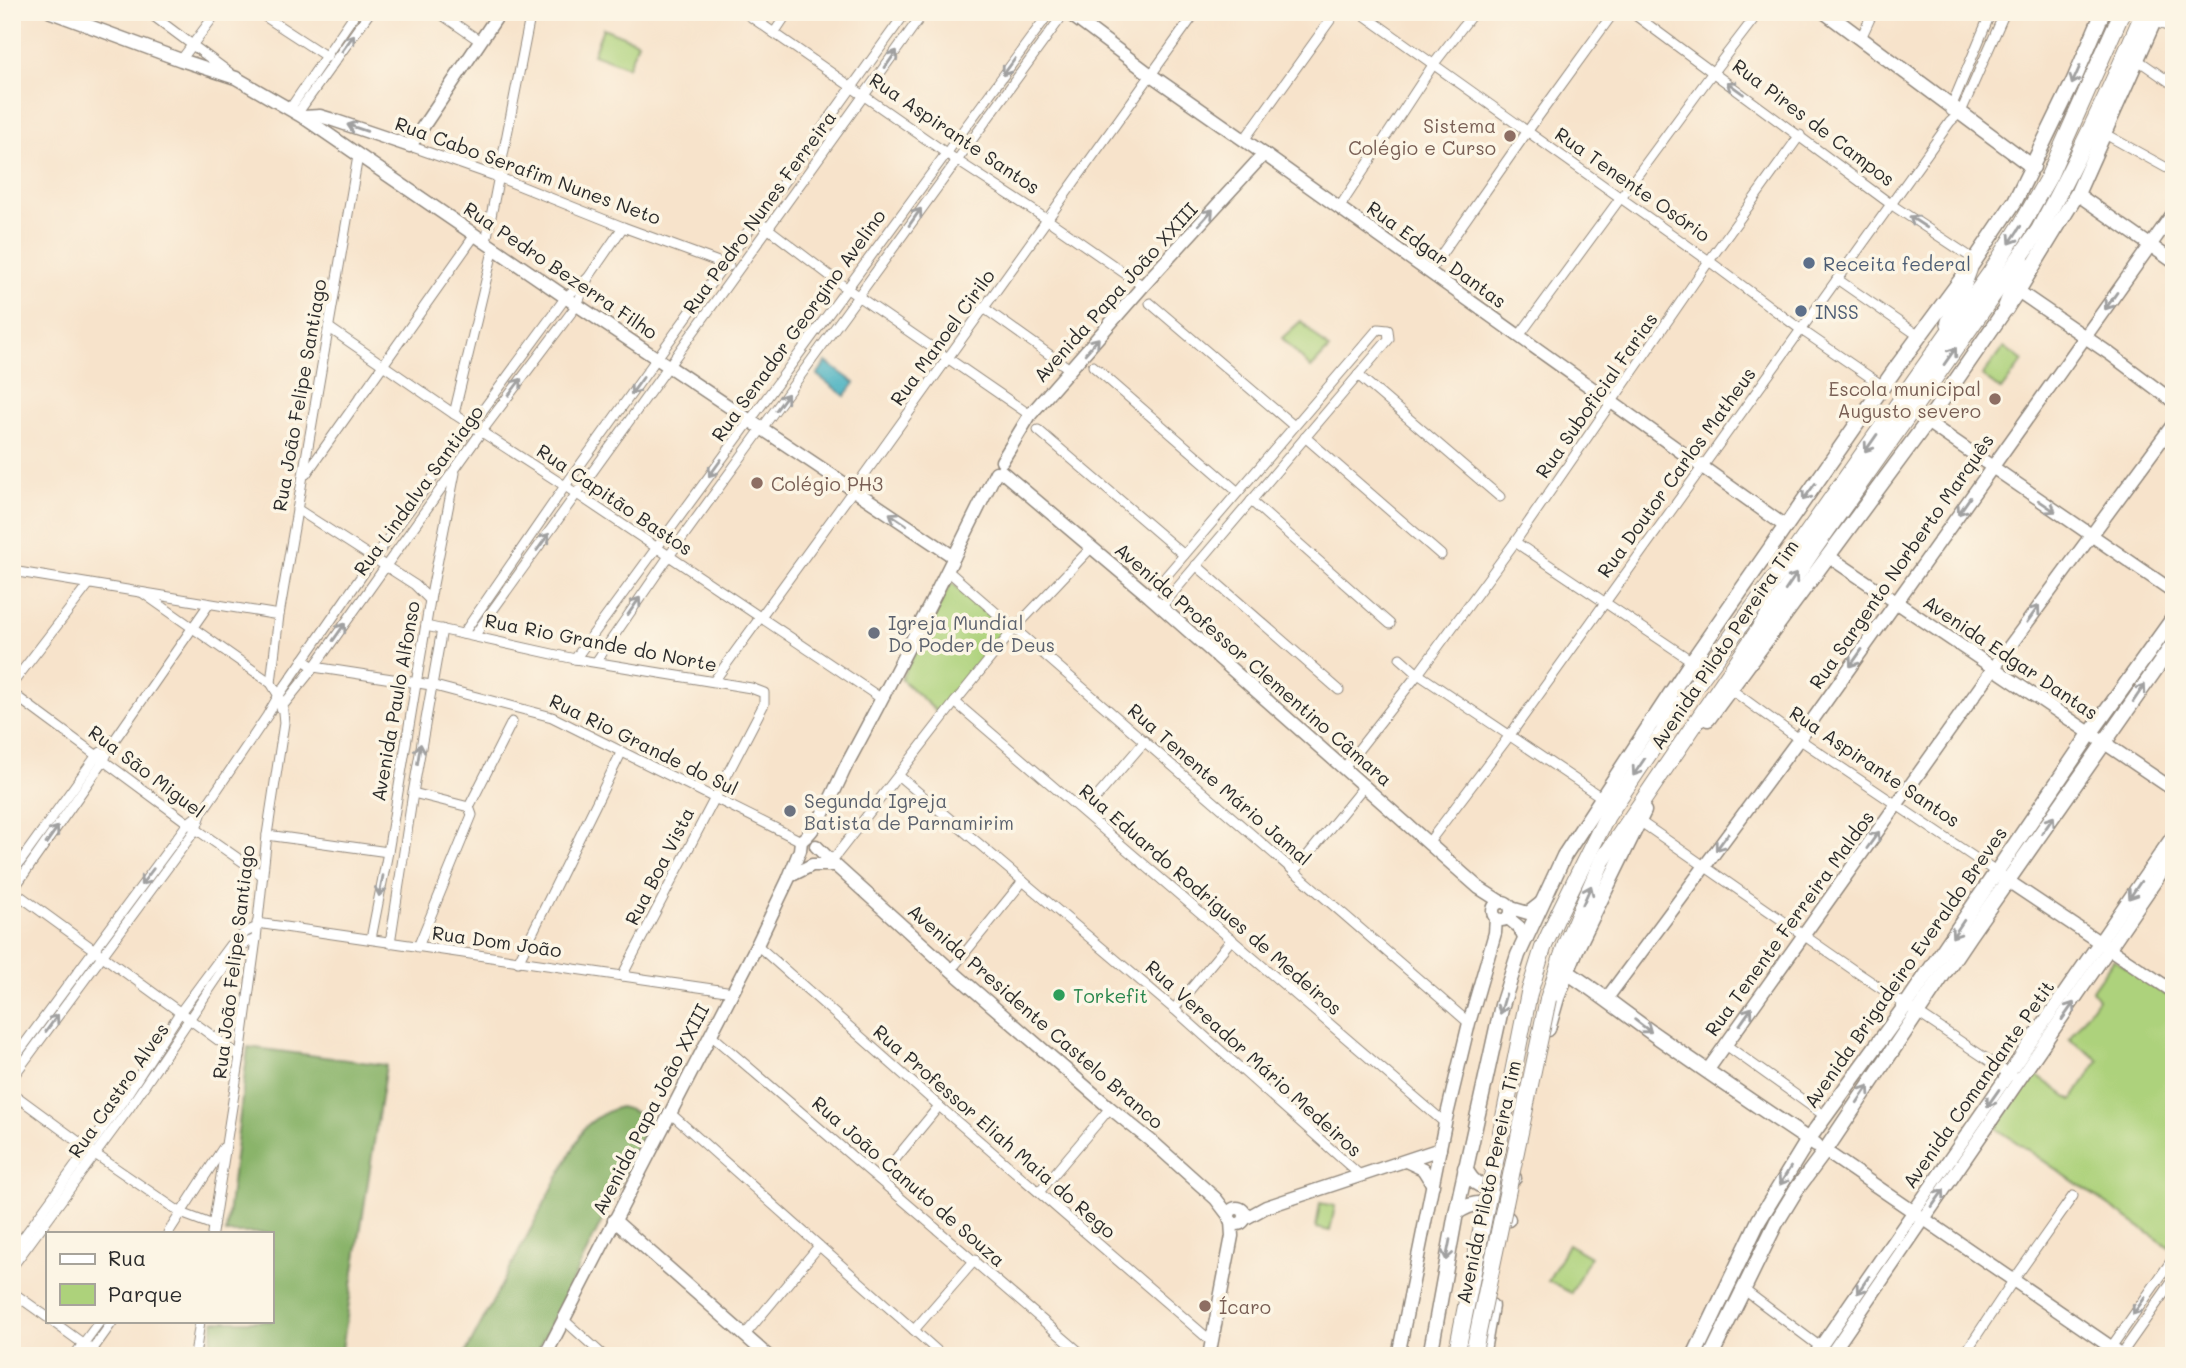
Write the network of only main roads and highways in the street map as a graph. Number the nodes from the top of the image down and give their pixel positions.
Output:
1 (51, 12) edge
2 (500, 12) edge
3 (1066, 12) edge
4 (1825, 12) edge
5 (2103, 12) edge
6 (2122, 12) edge
7 (2152, 16) edge
8 (297, 114) junction
9 (1264, 154) junction
10 (2033, 167) junction
11 (2077, 194) junction
12 (2174, 212) edge
13 (2032, 242) junction
14 (2150, 245) junction
15 (2174, 262) edge
16 (1972, 265) junction
17 (2018, 290) junction
18 (2006, 308) junction
19 (2085, 337) junction
20 (1940, 344) junction
21 (2174, 402) edge
22 (1927, 422) junction
23 (2174, 423) edge
24 (1991, 467) junction
25 (999, 468) junction
26 (1785, 526) junction
27 (2091, 535) junction
28 (1828, 556) junction
29 (954, 557) junction
30 (2174, 592) edge
31 (1895, 602) junction
32 (2174, 617) edge
33 (2174, 643) edge
34 (1993, 669) junction
35 (1685, 700) junction
36 (1652, 721) junction
37 (2090, 734) junction
38 (2105, 744) junction
39 (2174, 790) edge
40 (2174, 834) edge
41 (808, 846) junction
42 (2167, 857) edge
43 (833, 864) junction
44 (1996, 873) junction
45 (790, 878) junction
46 (2009, 881) junction
47 (1542, 902) junction
48 (1502, 913) junction
49 (1525, 940) junction
50 (2106, 945) junction
51 (1567, 972) junction
52 (2174, 992) edge
53 (1607, 998) junction
54 (1912, 1009) junction
55 (1707, 1071) junction
56 (1808, 1140) junction
57 (1440, 1149) junction
58 (1825, 1151) junction
59 (1406, 1161) junction
60 (1465, 1168) junction
61 (1515, 1178) junction
62 (1433, 1185) junction
63 (1456, 1213) junction
64 (1919, 1215) junction
65 (1238, 1216) junction
66 (1508, 1219) junction
67 (614, 1220) junction
68 (1826, 1354) edge
69 (2116, 1354) edge
70 (545, 1356) edge
71 (768, 1356) edge
72 (1209, 1356) edge
73 (1398, 1356) edge
74 (1430, 1356) edge
75 (1456, 1356) edge
76 (1473, 1356) edge
77 (1482, 1356) edge
78 (1694, 1356) edge
79 (1711, 1356) edge

1 - 8 main road, Rua Pedro Bezerra Filho
2 -> 8 main road, Rua Cabo Serafim Nunes Neto
3 - 9 main road, Rua Edgar Dantas
4 - 10 main road
5 -> 10 main road
6 -> 20 highway, Avenida Piloto Pereira Tim
7 - 11 main road
7 - 13 highway, Avenida Piloto Pereira Tim
29 -> 8 main road, Rua Pedro Bezerra Filho
25 -> 9 main road, Avenida Papa João XXIII
9 - 26 main road, Rua Edgar Dantas
10 - 16 main road
11 - 14 main road
11 - 17 main road
12 - 14 main road, Rua Sargento Norberto Marquês
13 - 18 highway
76 -> 13 highway, Avenida Piloto Pereira Tim, bridge
14 - 15 main road
14 -> 19 main road, Rua Sargento Norberto Marquês
16 - 20 highway
16 -> 26 main road
17 - 18 main road
17 - 19 main road
18 - 22 main road
19 - 21 main road
19 - 24 main road, Rua Sargento Norberto Marquês
20 -> 35 highway, Avenida Piloto Pereira Tim
22 - 24 main road
22 - 28 main road
23 - 27 main road, Rua Tenente Ferreira Maldos
24 -> 27 main road
24 -> 31 main road, Rua Sargento Norberto Marquês
25 - 29 main road, Avenida Papa João XXIII
25 - 48 main road, Avenida Professor Clementino Câmara
26 - 36 main road
27 - 30 main road
34 -> 27 main road, Rua Tenente Ferreira Maldos
28 - 31 main road, Avenida Edgar Dantas
28 - 51 main road
29 - 41 main road, Avenida Papa João XXIII
31 - 34 main road, Avenida Edgar Dantas
31 -> 53 main road, Rua Sargento Norberto Marquês
32 - 37 main road, Avenida Brigadeiro Everaldo Breves
38 -> 33 main road, Avenida Brigadeiro Everaldo Breves
34 - 37 main road, Avenida Edgar Dantas
55 -> 34 main road, Rua Tenente Ferreira Maldos
35 - 36 highway
35 -> 75 highway, Avenida Piloto Pereira Tim, bridge
36 - 47 main road
37 - 38 main road, Avenida Edgar Dantas
37 - 44 main road, Avenida Brigadeiro Everaldo Breves
38 - 39 main road, Avenida Edgar Dantas
46 -> 38 main road, Avenida Brigadeiro Everaldo Breves
40 - 42 main road, Avenida Comandante Petit
41 - 43 main road, Avenida Presidente Castelo Branco
41 - 45 main road, Avenida Papa João XXIII
42 - 50 main road, Avenida Comandante Petit
43 - 45 main road
43 - 65 main road, Avenida Presidente Castelo Branco
44 - 46 main road, Rua Aspirante Santos
44 -> 54 main road, Avenida Brigadeiro Everaldo Breves
45 - 67 main road, Avenida Papa João XXIII
46 - 50 main road, Rua Aspirante Santos
46 - 54 main road, Avenida Brigadeiro Everaldo Breves
47 - 48 main road
47 - 49 main road
48 - 49 main road, Avenida Professor Clementino Câmara
48 - 57 main road
49 -> 60 main road
50 - 52 main road, Rua Aspirante Santos
50 - 64 main road, Avenida Comandante Petit
51 - 53 main road
51 - 61 main road
53 -> 55 main road
54 - 56 main road, Avenida Brigadeiro Everaldo Breves
58 -> 54 main road, Avenida Brigadeiro Everaldo Breves
55 - 56 main road
56 - 58 main road
56 -> 78 main road, Avenida Brigadeiro Everaldo Breves
57 - 59 main road
57 - 62 main road
58 - 64 main road
58 - 79 main road, Avenida Brigadeiro Everaldo Breves
59 - 62 main road
59 - 65 main road
60 - 61 main road
60 - 63 main road
61 - 66 main road
62 - 73 main road
63 - 66 main road
63 -> 74 main road
64 - 68 main road, Avenida Comandante Petit
64 - 69 main road
65 - 72 main road
66 - 77 main road
67 - 70 main road, Avenida Papa João XXIII
67 - 71 main road

